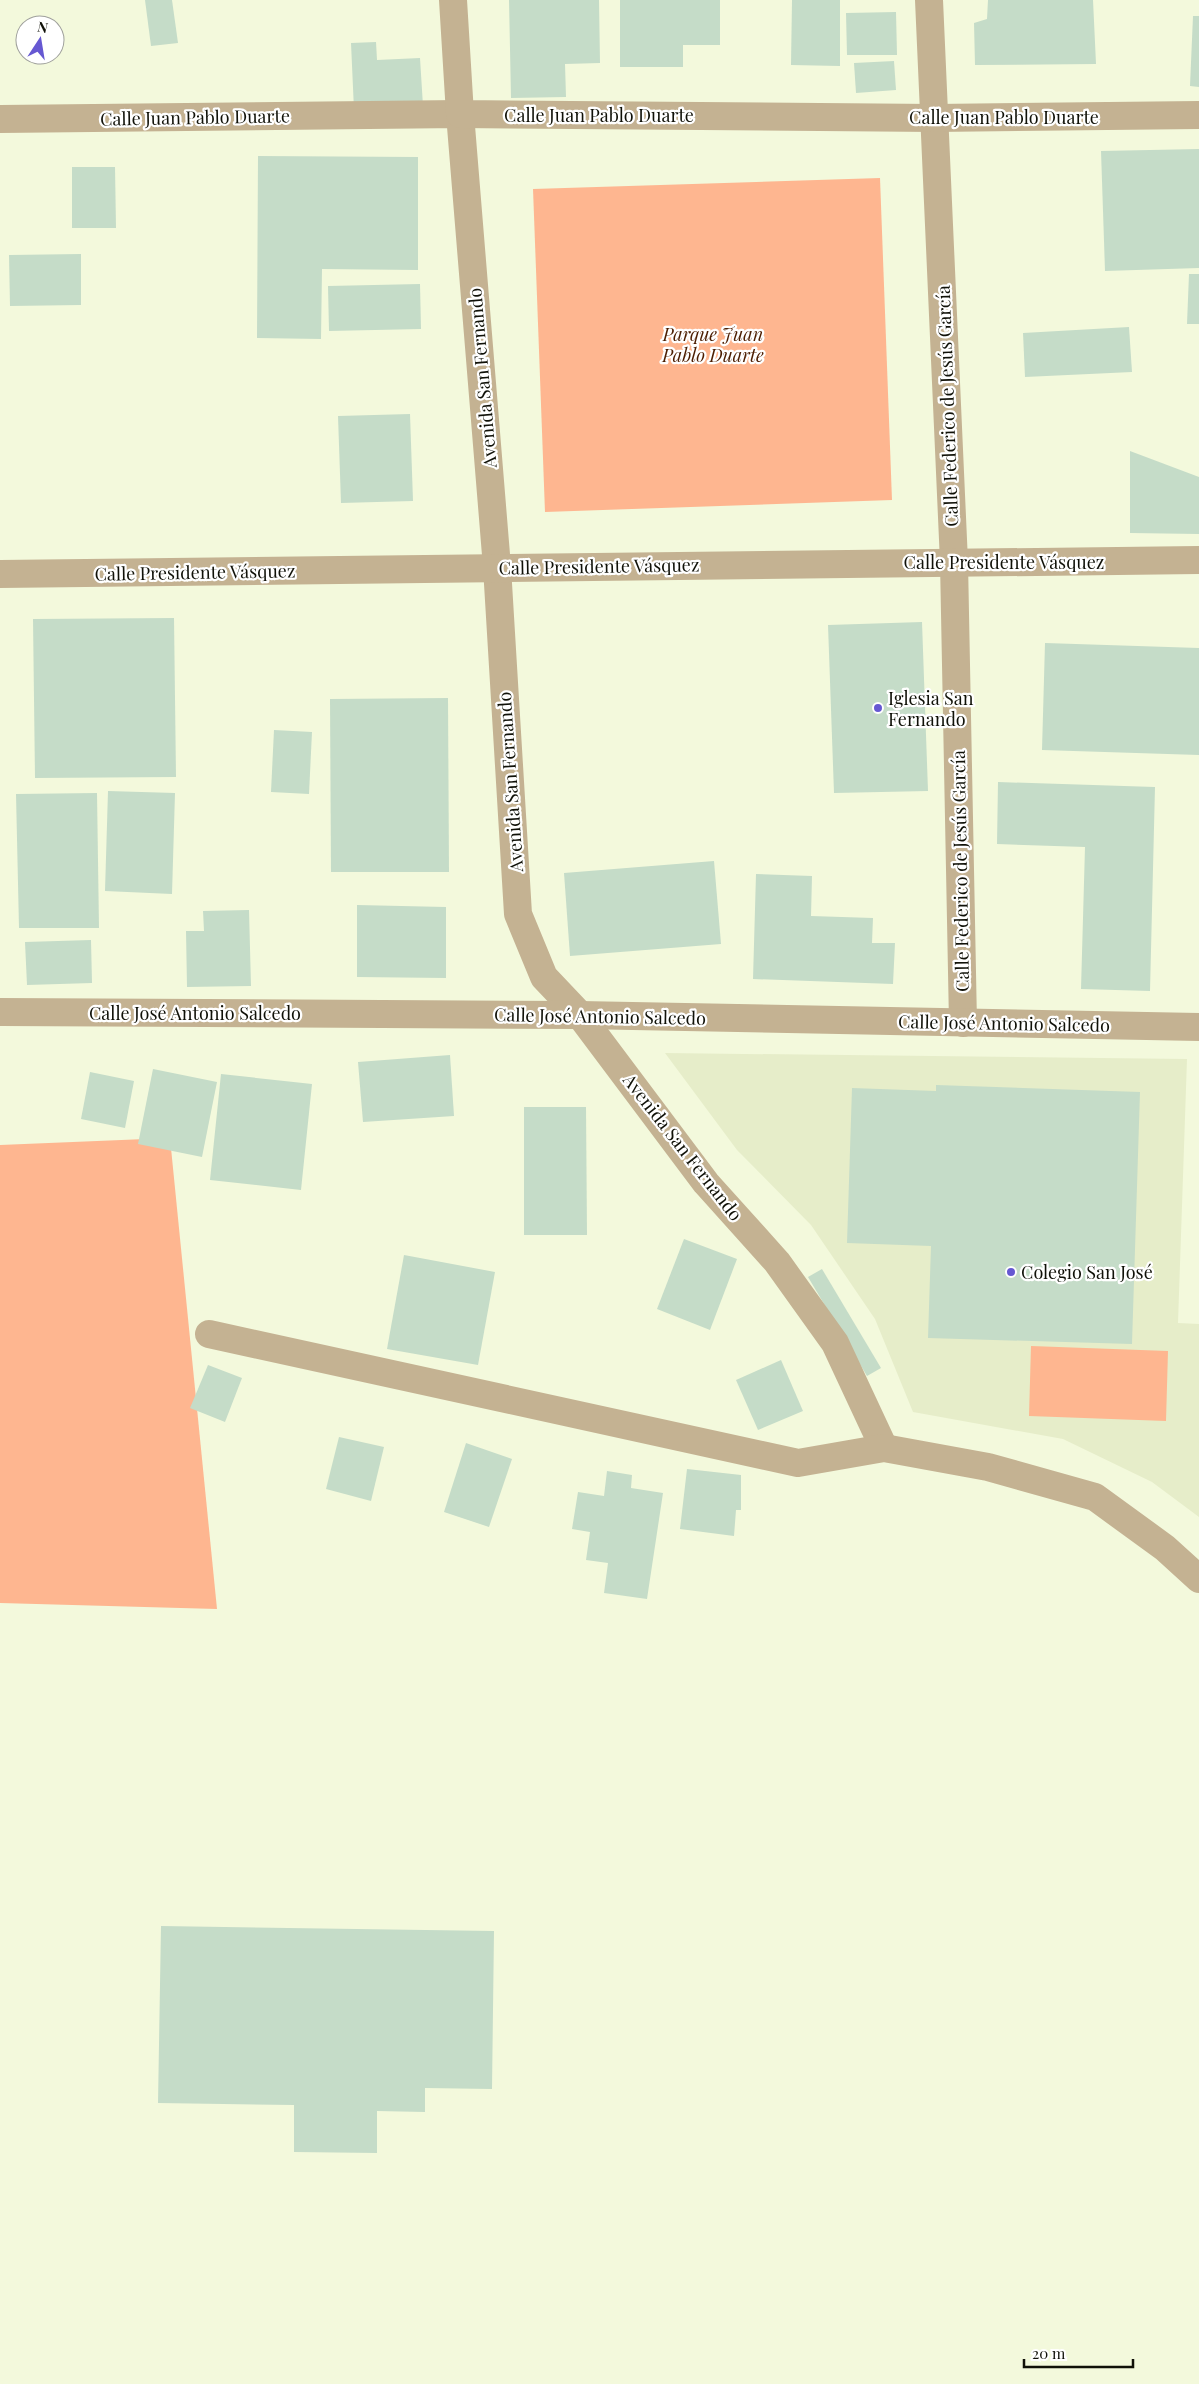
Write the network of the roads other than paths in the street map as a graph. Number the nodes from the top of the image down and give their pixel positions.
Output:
1 (452, 0) edge
2 (929, 0) edge
3 (460, 114) junction
4 (1199, 115) edge
5 (935, 118) junction
6 (0, 119) edge
7 (1199, 560) edge
8 (954, 562) junction
9 (497, 567) junction
10 (0, 574) edge
11 (0, 994) edge
12 (0, 1012) edge
13 (580, 1015) junction
14 (963, 1023) junction
15 (1199, 1027) edge
16 (209, 1334) dead end
17 (884, 1448) junction
18 (1199, 1579) edge

1 - 3 street, Avenida San Fernando
2 - 5 street, Calle Federico de Jesús García
3 - 5 street, Calle Juan Pablo Duarte
3 - 6 street, Calle Juan Pablo Duarte
3 - 9 street, Avenida San Fernando
4 - 5 street, Calle Juan Pablo Duarte
5 - 8 street, Calle Federico de Jesús García
7 - 8 street, Calle Presidente Vásquez
8 - 9 street, Calle Presidente Vásquez
8 - 14 street, Calle Federico de Jesús García
9 - 10 street, Calle Presidente Vásquez
9 - 13 street, Avenida San Fernando
11 - 12 street
12 - 13 street, Calle José Antonio Salcedo
13 - 14 street, Calle José Antonio Salcedo
13 - 17 street, Avenida San Fernando
14 - 15 street, Calle José Antonio Salcedo
16 - 17 street
17 - 18 street

